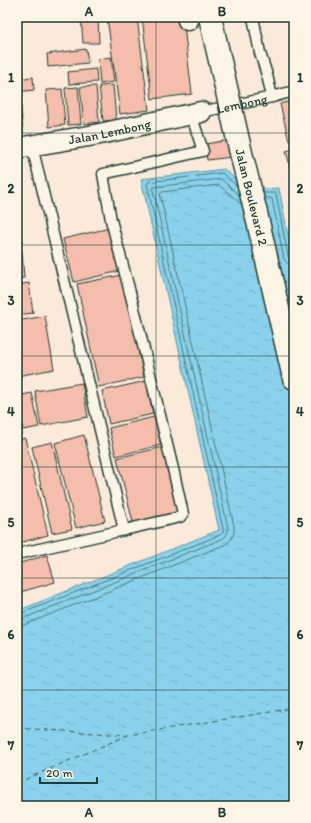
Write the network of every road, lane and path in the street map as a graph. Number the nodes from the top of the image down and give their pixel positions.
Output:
1 (210, 17) edge
2 (253, 17) edge
3 (294, 91) edge
4 (272, 97) junction
5 (196, 113) junction
6 (25, 147) edge
7 (294, 378) edge
8 (124, 530) junction
9 (17, 554) edge

1 - 7 main road, Jalan Boulevard 2, bridge
2 - 4 lane, Lembong
3 - 4 lane
4 - 5 lane, Lembong
5 - 6 street, Jalan Lembong
5 - 8 lane
6 - 8 lane
8 - 9 lane

